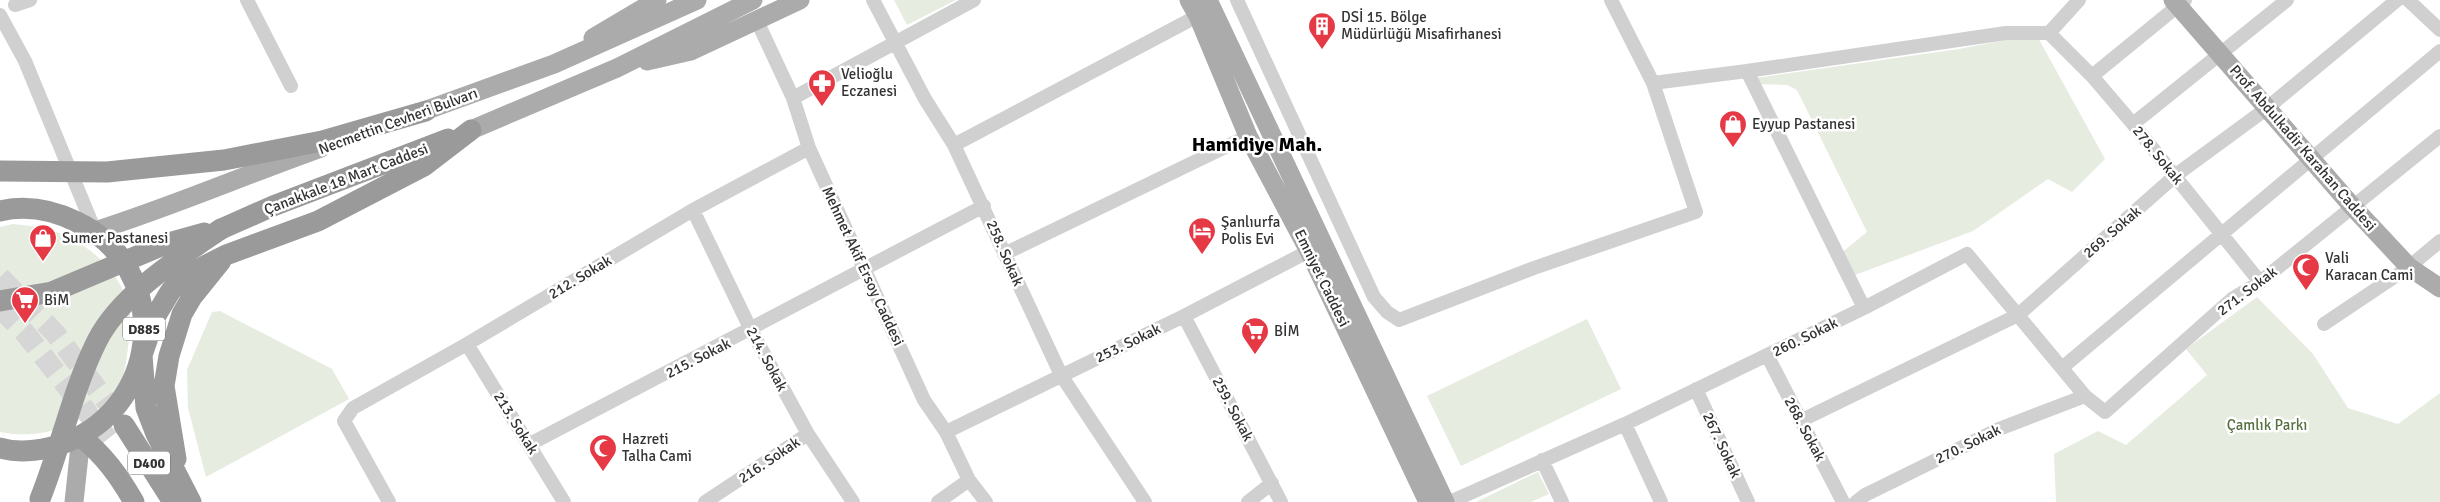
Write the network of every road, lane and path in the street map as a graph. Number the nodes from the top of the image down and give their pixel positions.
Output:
1 (30, 0) edge
2 (247, 0) edge
3 (656, 0) edge
4 (696, 0) edge
5 (753, 0) edge
6 (800, 0) edge
7 (873, 0) edge
8 (974, 0) edge
9 (1237, 0) edge
10 (1611, 0) edge
11 (2079, 0) edge
12 (2287, 0) edge
13 (2397, 0) edge
14 (2408, 0) edge
15 (2179, 2) edge
16 (15, 5) dead end
17 (1202, 6) edge
18 (0, 15) edge
19 (757, 21) junction
20 (2440, 30) edge
21 (2049, 33) junction
22 (894, 42) junction
23 (2440, 51) edge
24 (2222, 55) junction
25 (554, 64) junction
26 (617, 68) junction
27 (1747, 71) junction
28 (2092, 76) junction
29 (1653, 84) junction
30 (291, 86) dead end
31 (793, 98) junction
32 (2266, 109) junction
33 (426, 111) junction
34 (2133, 124) junction
35 (471, 130) junction
36 (1248, 136) junction
37 (2440, 136) edge
38 (954, 145) junction
39 (809, 148) junction
40 (2312, 158) junction
41 (0, 170) edge
42 (71, 173) junction
43 (2176, 176) junction
44 (984, 206) junction
45 (2352, 206) junction
46 (693, 210) junction
47 (0, 211) edge
48 (221, 229) junction
49 (95, 231) junction
50 (2221, 236) junction
51 (2440, 241) edge
52 (1309, 250) junction
53 (1004, 254) junction
54 (226, 255) junction
55 (2409, 267) junction
56 (865, 270) junction
57 (2260, 282) junction
58 (2440, 288) edge
59 (0, 301) edge
60 (1864, 308) junction
61 (2018, 315) junction
62 (1184, 316) junction
63 (2324, 324) dead end
64 (751, 330) junction
65 (467, 344) junction
66 (142, 355) junction
67 (1767, 355) junction
68 (2063, 367) junction
69 (1062, 375) junction
70 (1696, 389) junction
71 (2085, 396) junction
72 (2104, 412) joint
73 (1800, 421) junction
74 (1625, 424) junction
75 (124, 425) tunnel mouth
76 (946, 432) junction
77 (808, 434) junction
78 (81, 436) junction
79 (108, 439) tunnel mouth
80 (530, 444) junction
81 (0, 448) edge
82 (1542, 460) junction
83 (179, 479) junction
84 (969, 480) junction
85 (1272, 483) junction
86 (39, 500) edge
87 (1839, 500) edge
88 (1558, 501) edge
89 (74, 502) edge
90 (134, 502) edge
91 (148, 502) edge
92 (173, 502) edge
93 (191, 502) edge
94 (389, 502) edge
95 (564, 502) edge
96 (705, 502) edge
97 (853, 502) edge
98 (938, 502) edge
99 (986, 502) edge
100 (1144, 502) edge
101 (1248, 502) edge
102 (1281, 502) edge
103 (1428, 502) edge
104 (1444, 502) edge
105 (1450, 502) edge
106 (1661, 502) edge
107 (1748, 502) edge
108 (1856, 502) edge

1 - 16 street
2 - 30 street
3 - 25 main road
4 - 25 main road, Necmettin Cevheri Bulvarı
5 - 26 main road
6 - 19 main road
7 - 22 street, 258. Sokak
8 - 22 street
9 - 29 street
10 - 29 street
11 - 21 street
12 - 24 street
13 - 32 street, 269. Sokak
14 - 20 street
15 - 24 main road, Prof. Abdulkadir Karahan Caddesi
15 - 28 street
17 - 36 main road, Emniyet Caddesi
17 - 38 street
17 - 104 main road, Emniyet Caddesi
18 - 42 street
19 - 26 main road
19 - 31 street, Mehmet Akif Ersoy Caddesi
21 - 27 street
21 - 28 street, 278. Sokak
22 - 31 street
22 - 38 street, 258. Sokak
23 - 40 street
24 - 32 main road, Prof. Abdulkadir Karahan Caddesi
24 - 34 street
25 - 33 main road, Necmettin Cevheri Bulvarı
26 - 35 main road
27 - 29 street
27 - 60 street
28 - 34 street, 278. Sokak
31 - 39 street, Mehmet Akif Ersoy Caddesi
32 - 40 main road, Prof. Abdulkadir Karahan Caddesi
32 - 43 street, 269. Sokak
33 - 42 highway
33 - 49 main road, Necmettin Cevheri Bulvarı
34 - 43 street, 278. Sokak
35 - 48 highway, Çanakkale 18 Mart Caddesi
35 - 54 highway
36 - 52 main road, Emniyet Caddesi
36 - 53 street
37 - 45 street, 271. Sokak
38 - 44 street, 258. Sokak
39 - 46 street, 212. Sokak
39 - 56 street, Mehmet Akif Ersoy Caddesi
40 - 45 main road, Prof. Abdulkadir Karahan Caddesi
40 - 50 street
41 - 42 highway
42 - 49 street
43 - 50 street, 278. Sokak
43 - 61 street, 269. Sokak
44 - 53 street, 258. Sokak
44 - 56 street, 215. Sokak
45 - 55 main road, Prof. Abdulkadir Karahan Caddesi
45 - 57 street, 271. Sokak
46 - 64 street, 214. Sokak
46 - 65 street, 212. Sokak
47 - 49 highway, D885
48 - 59 highway, bridge
48 - 86 highway, bridge
49 - 66 highway, D885
50 - 57 street, 278. Sokak
50 - 68 street
51 - 55 street
52 - 62 street, 253. Sokak
52 - 103 main road, Emniyet Caddesi
53 - 69 street, 258. Sokak
54 - 66 highway
54 - 83 highway
55 - 58 main road, Prof. Abdulkadir Karahan Caddesi
55 - 63 street
56 - 64 street, 215. Sokak
56 - 76 street, Mehmet Akif Ersoy Caddesi
57 - 72 street, 271. Sokak
60 - 61 street, 260. Sokak
60 - 67 street, 260. Sokak
61 - 68 street, 260. Sokak
61 - 73 street, 269. Sokak
62 - 69 street, 253. Sokak
62 - 85 street, 259. Sokak
64 - 77 street, 214. Sokak
64 - 80 street, 215. Sokak
65 - 80 street, 213. Sokak
65 - 94 street, 212. Sokak
66 - 78 highway, D885
66 - 83 highway
67 - 70 street, 260. Sokak
67 - 73 street, 268. Sokak
68 - 71 street, 260. Sokak
69 - 76 street, 253. Sokak
69 - 100 street, 258. Sokak
70 - 74 street, 260. Sokak
70 - 107 street, 267. Sokak
71 - 72 street, 260. Sokak
71 - 108 street, 270. Sokak
73 - 87 street, 268. Sokak
74 - 82 street, 260. Sokak
74 - 106 street
75 - 92 highway, D400
76 - 84 street, Mehmet Akif Ersoy Caddesi
77 - 96 street, 216. Sokak
77 - 97 street, 214. Sokak
78 - 81 highway, D885
78 - 89 main road
78 - 90 highway
79 - 91 highway, D400
80 - 95 street, 213. Sokak
82 - 88 street
82 - 105 street, 260. Sokak
83 - 93 highway
84 - 98 street
84 - 99 street, Mehmet Akif Ersoy Caddesi
85 - 101 street
85 - 102 street, 259. Sokak

